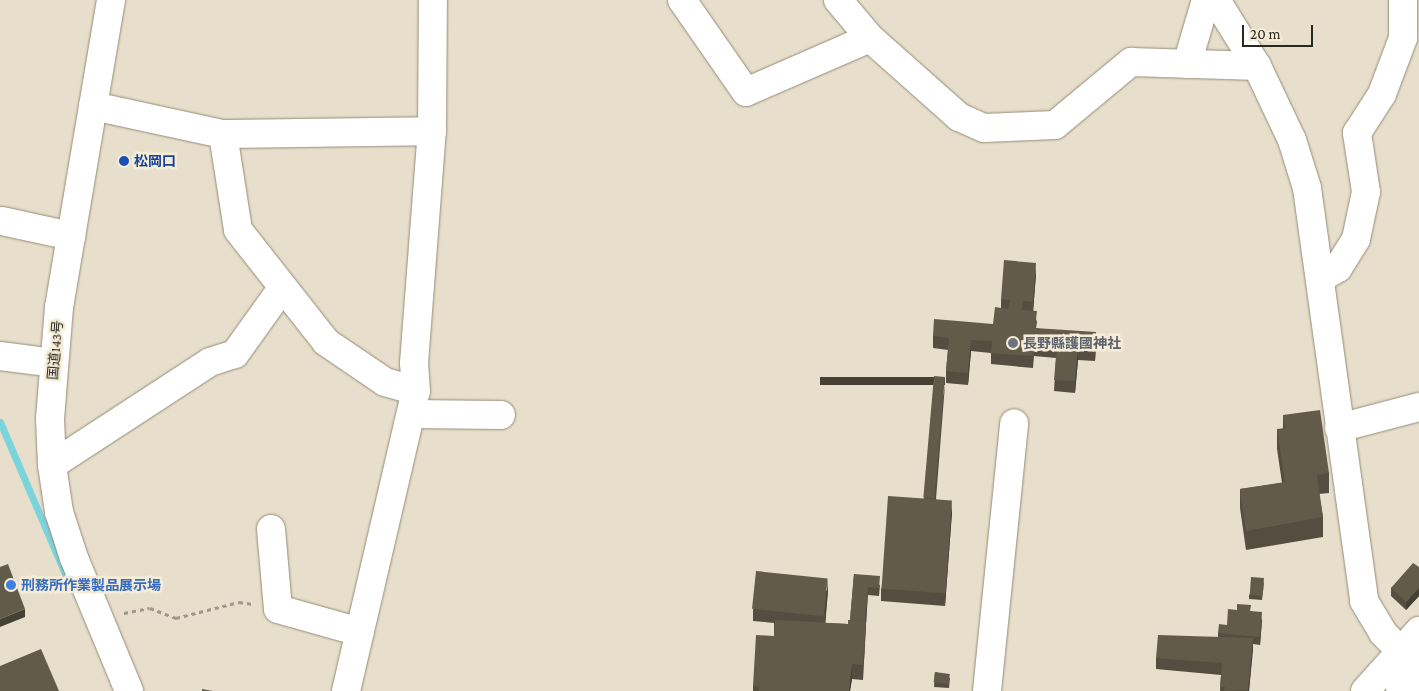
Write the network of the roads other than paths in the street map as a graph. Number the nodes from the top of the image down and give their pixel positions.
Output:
1 (111, 0) edge
2 (433, 0) edge
3 (682, 0) edge
4 (838, 0) edge
5 (1206, 0) edge
6 (1216, 0) edge
7 (1403, 0) edge
8 (870, 38) junction
9 (1187, 64) junction
10 (1257, 66) junction
11 (93, 106) junction
12 (432, 131) junction
13 (223, 134) junction
14 (2, 222) dead end
15 (71, 236) junction
16 (1321, 278) junction
17 (283, 287) junction
18 (0, 356) edge
19 (54, 363) junction
20 (413, 403) junction
21 (1419, 407) edge
22 (501, 415) dead end
23 (1014, 423) dead end
24 (1339, 428) junction
25 (52, 465) junction
26 (271, 530) dead end
27 (1419, 631) edge
28 (360, 632) junction
29 (1413, 664) edge
30 (129, 691) edge
31 (346, 691) edge
32 (987, 691) edge
33 (1365, 691) edge
34 (1400, 691) edge

1 - 11 main road, 国道143号
2 - 12 main road
3 - 8 main road
4 - 8 main road
5 - 9 main road
6 - 10 main road
7 - 16 main road
8 - 9 main road
9 - 10 main road
10 - 16 main road
11 - 13 main road
11 - 15 main road, 国道143号
12 - 13 main road
12 - 20 main road
13 - 17 main road
14 - 15 main road
15 - 19 main road, 国道143号
16 - 24 main road
17 - 20 main road
17 - 25 main road
18 - 19 main road
19 - 25 main road, 国道143号
20 - 22 main road
20 - 28 main road
21 - 24 main road
23 - 32 main road
24 - 29 main road
25 - 30 main road, 国道143号
26 - 28 main road
27 - 29 main road
28 - 31 main road
29 - 33 main road
29 - 34 main road

